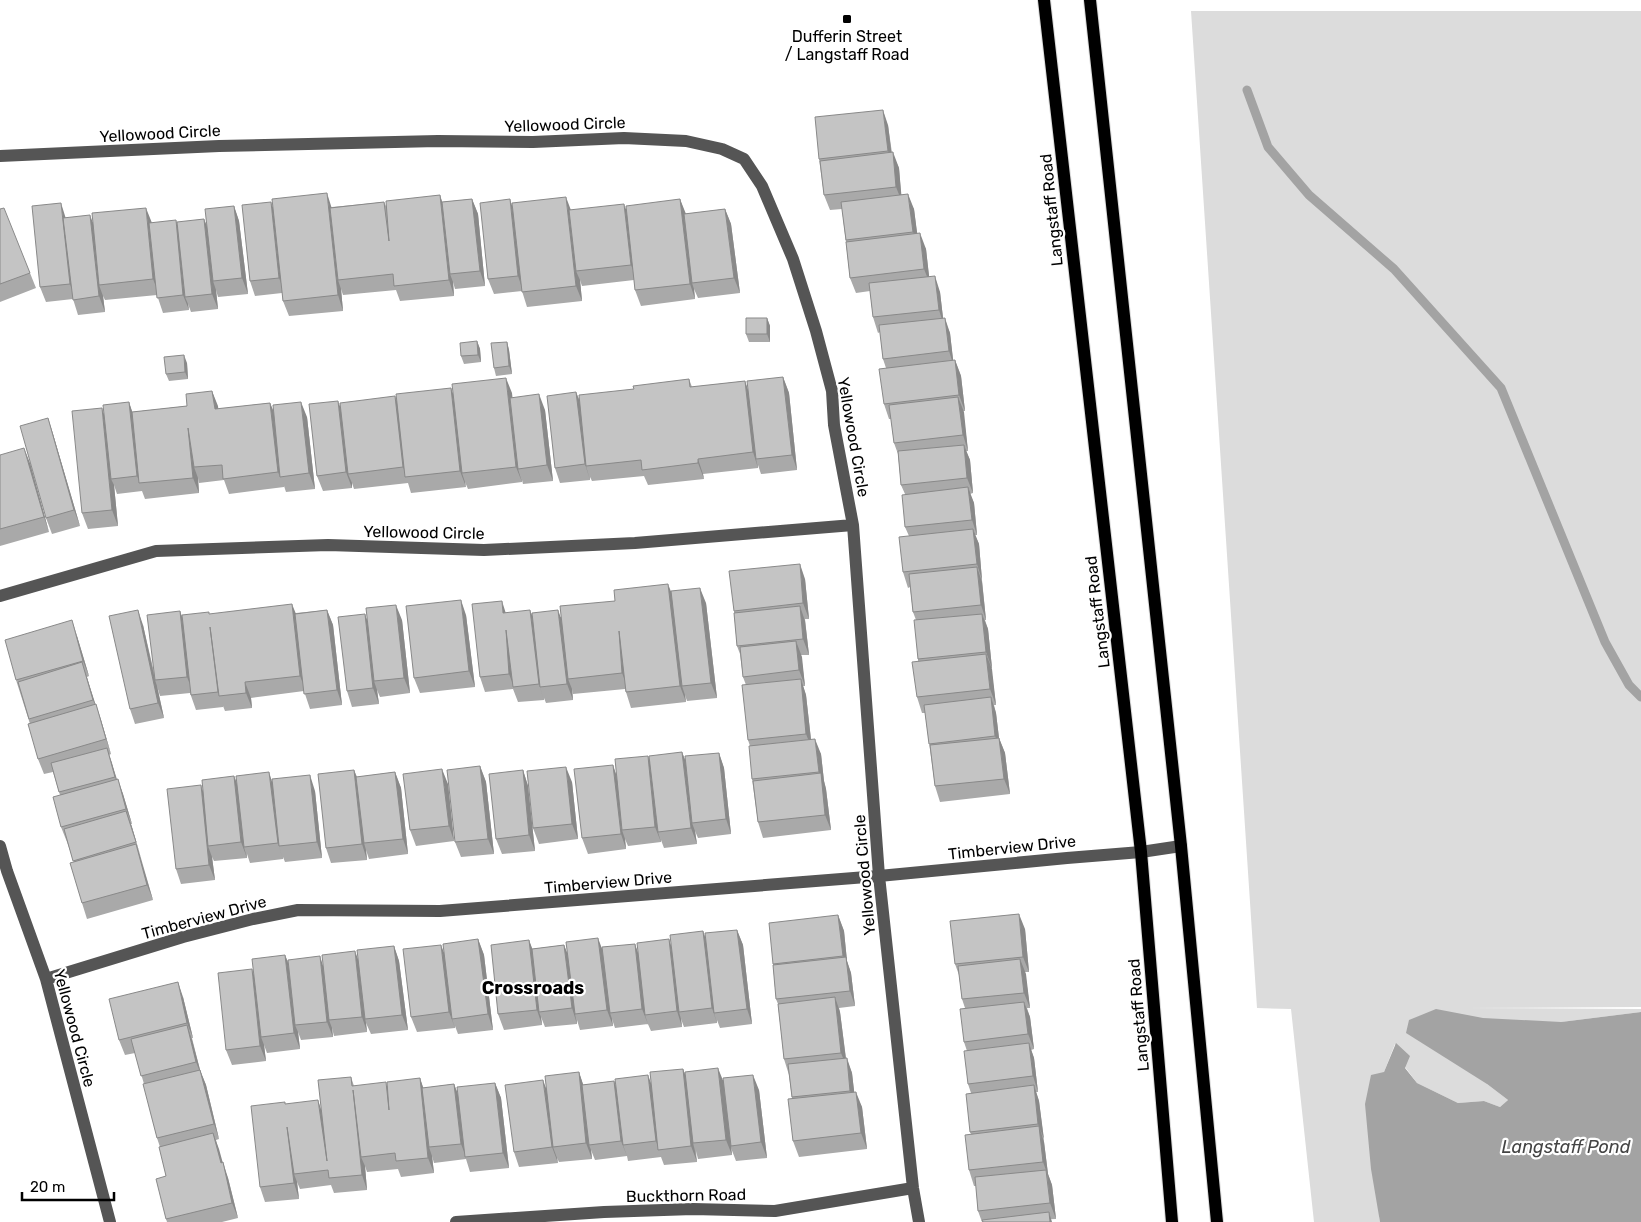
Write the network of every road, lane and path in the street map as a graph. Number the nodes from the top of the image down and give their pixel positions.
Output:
1 (1044, 0) edge
2 (1090, 0) edge
3 (0, 156) edge
4 (853, 525) junction
5 (0, 596) edge
6 (0, 846) edge
7 (1181, 846) junction
8 (1141, 852) junction
9 (879, 876) junction
10 (46, 979) junction
11 (914, 1188) junction
12 (110, 1222) edge
13 (456, 1222) edge
14 (919, 1222) edge
15 (1172, 1222) edge
16 (1217, 1222) edge

1 - 8 main road, Langstaff Road
2 - 7 main road
3 - 4 street, Yellowood Circle
4 - 5 street, Yellowood Circle
4 - 9 street, Yellowood Circle
6 - 10 street, Yellowood Circle
7 - 8 street, Timberview Drive
7 - 16 main road
8 - 9 street, Timberview Drive
8 - 15 main road, Langstaff Road
9 - 10 street, Timberview Drive
9 - 11 street, Yellowood Circle
10 - 12 street, Yellowood Circle
11 - 13 street, Buckthorn Road
11 - 14 street, Yellowood Circle

